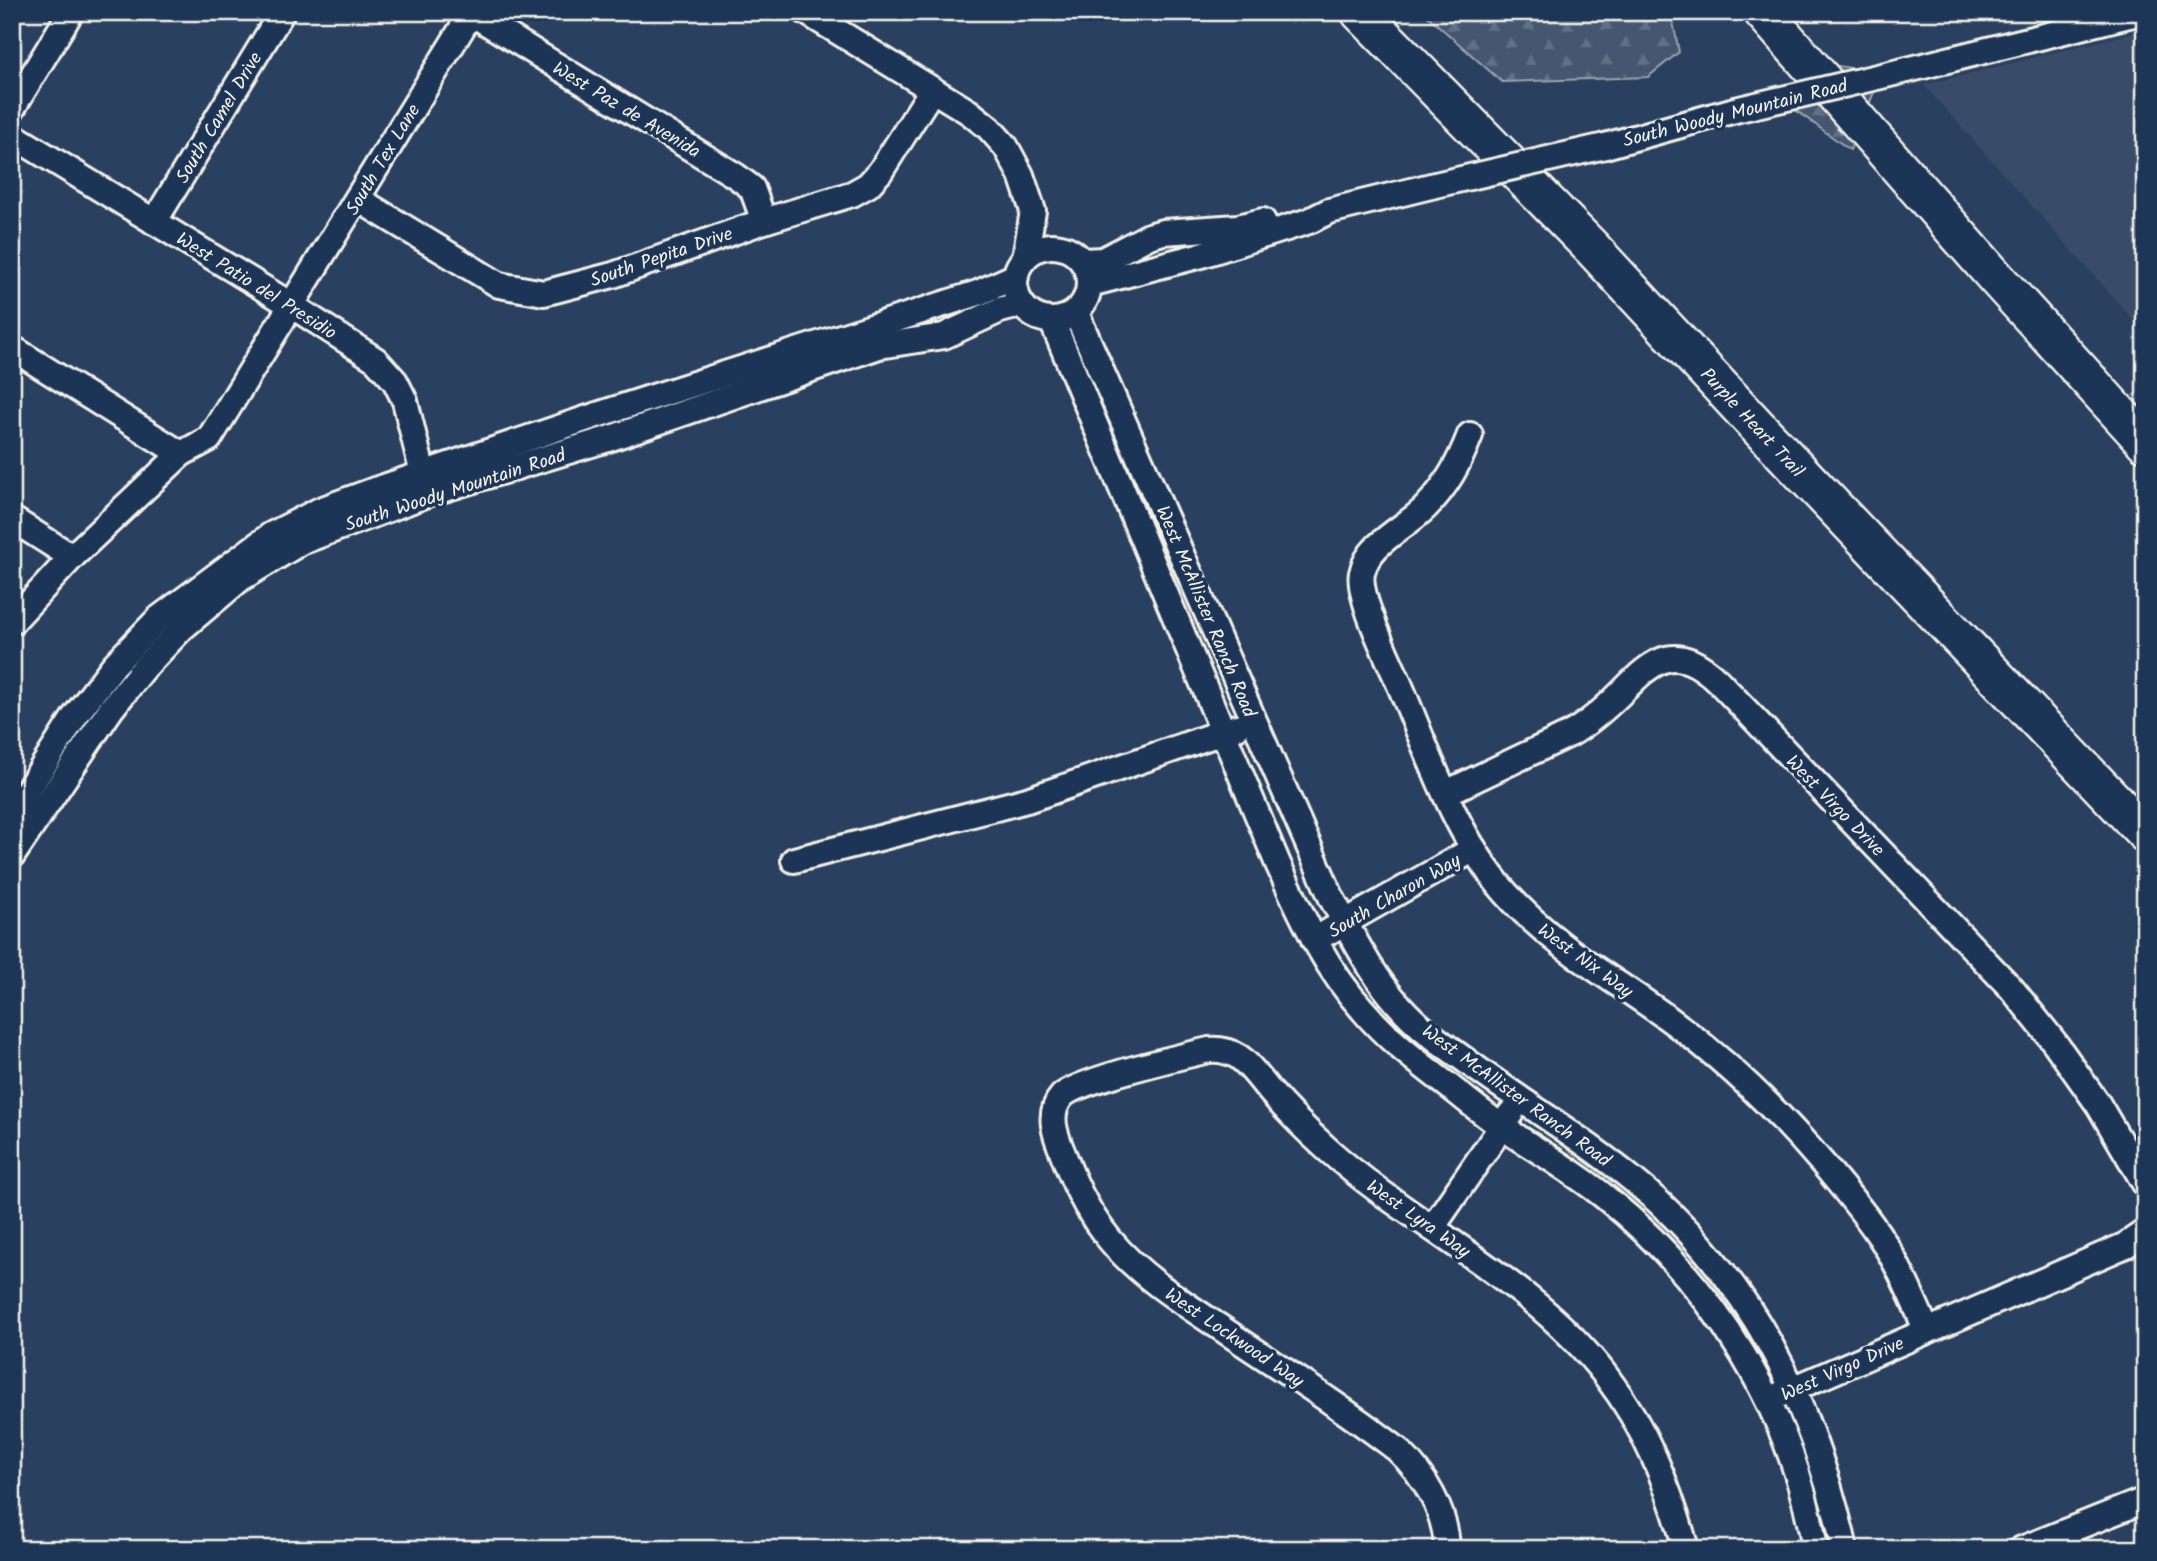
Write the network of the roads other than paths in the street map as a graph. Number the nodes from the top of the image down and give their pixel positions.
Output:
1 (71, 12) edge
2 (282, 12) edge
3 (806, 12) edge
4 (1360, 12) edge
5 (1763, 12) edge
6 (2141, 12) edge
7 (472, 13) edge
8 (932, 90) junction
9 (12, 109) edge
10 (12, 135) edge
11 (358, 199) junction
12 (1033, 211) junction
13 (764, 221) junction
14 (154, 222) junction
15 (1081, 265) junction
16 (1020, 267) junction
17 (291, 305) junction
18 (1020, 305) junction
19 (1064, 317) junction
20 (12, 348) edge
21 (1470, 435) dead end
22 (2145, 442) edge
23 (181, 454) junction
24 (426, 484) junction
25 (12, 519) edge
26 (72, 557) junction
27 (12, 622) edge
28 (1254, 720) junction
29 (1224, 732) junction
30 (1446, 793) junction
31 (12, 815) edge
32 (2145, 833) edge
33 (1474, 849) junction
34 (12, 856) edge
35 (794, 860) dead end
36 (1345, 922) junction
37 (1314, 940) junction
38 (1520, 1100) junction
39 (1058, 1103) joint
40 (1502, 1126) junction
41 (2145, 1184) edge
42 (1432, 1228) junction
43 (2145, 1232) edge
44 (1927, 1331) junction
45 (1793, 1389) junction
46 (1769, 1400) junction
47 (2145, 1500) edge
48 (1447, 1549) edge
49 (1686, 1549) edge
50 (1815, 1549) edge
51 (1845, 1549) edge
52 (2022, 1549) edge

1 - 9 street
2 - 14 street, South Camel Drive
3 - 8 street
4 - 32 highway, Purple Heart Trail
5 - 22 highway
6 - 15 street, South Woody Mountain Road, bridge
7 - 11 street, South Tex Lane
7 - 13 street, West Paz de Avenida
8 - 12 street
8 - 13 street, South Pepita Drive
10 - 14 street, West Patio del Presidio
11 - 13 street, South Pepita Drive
11 - 17 street, South Tex Lane
12 - 15 street
12 - 16 street
14 - 17 street, West Patio del Presidio
15 - 16 street
15 - 19 street
16 - 18 street
16 - 24 street, South Woody Mountain Road
17 - 23 street, South Tex Lane
17 - 24 street, West Patio del Presidio
18 - 19 street
18 - 24 street, South Woody Mountain Road
19 - 28 street, West McAllister Ranch Road
19 - 29 street, West McAllister Ranch Road
20 - 23 street
21 - 30 street, West Nix Way
23 - 26 street, South Tex Lane
24 - 31 street, South Woody Mountain Road
24 - 34 street, South Woody Mountain Road
25 - 26 street
26 - 27 street, South Tex Lane
28 - 29 street
28 - 36 street, West McAllister Ranch Road
29 - 35 street
29 - 37 street, West McAllister Ranch Road
30 - 33 street, West Nix Way
30 - 41 street, West Virgo Drive
33 - 36 street, South Charon Way
33 - 44 street, West Nix Way
36 - 37 street, South Charon Way
36 - 38 street, West McAllister Ranch Road
37 - 40 street, West McAllister Ranch Road
38 - 40 street
38 - 45 street, West McAllister Ranch Road
39 - 42 street, West Lyra Way
39 - 48 street, West Lockwood Way
40 - 42 street
40 - 46 street, West McAllister Ranch Road
42 - 49 street, West Lyra Way
43 - 44 street, West Virgo Drive
44 - 45 street, West Virgo Drive
45 - 46 street, West Virgo Drive
45 - 51 street, West McAllister Ranch Road
46 - 50 street, West McAllister Ranch Road
47 - 52 street

